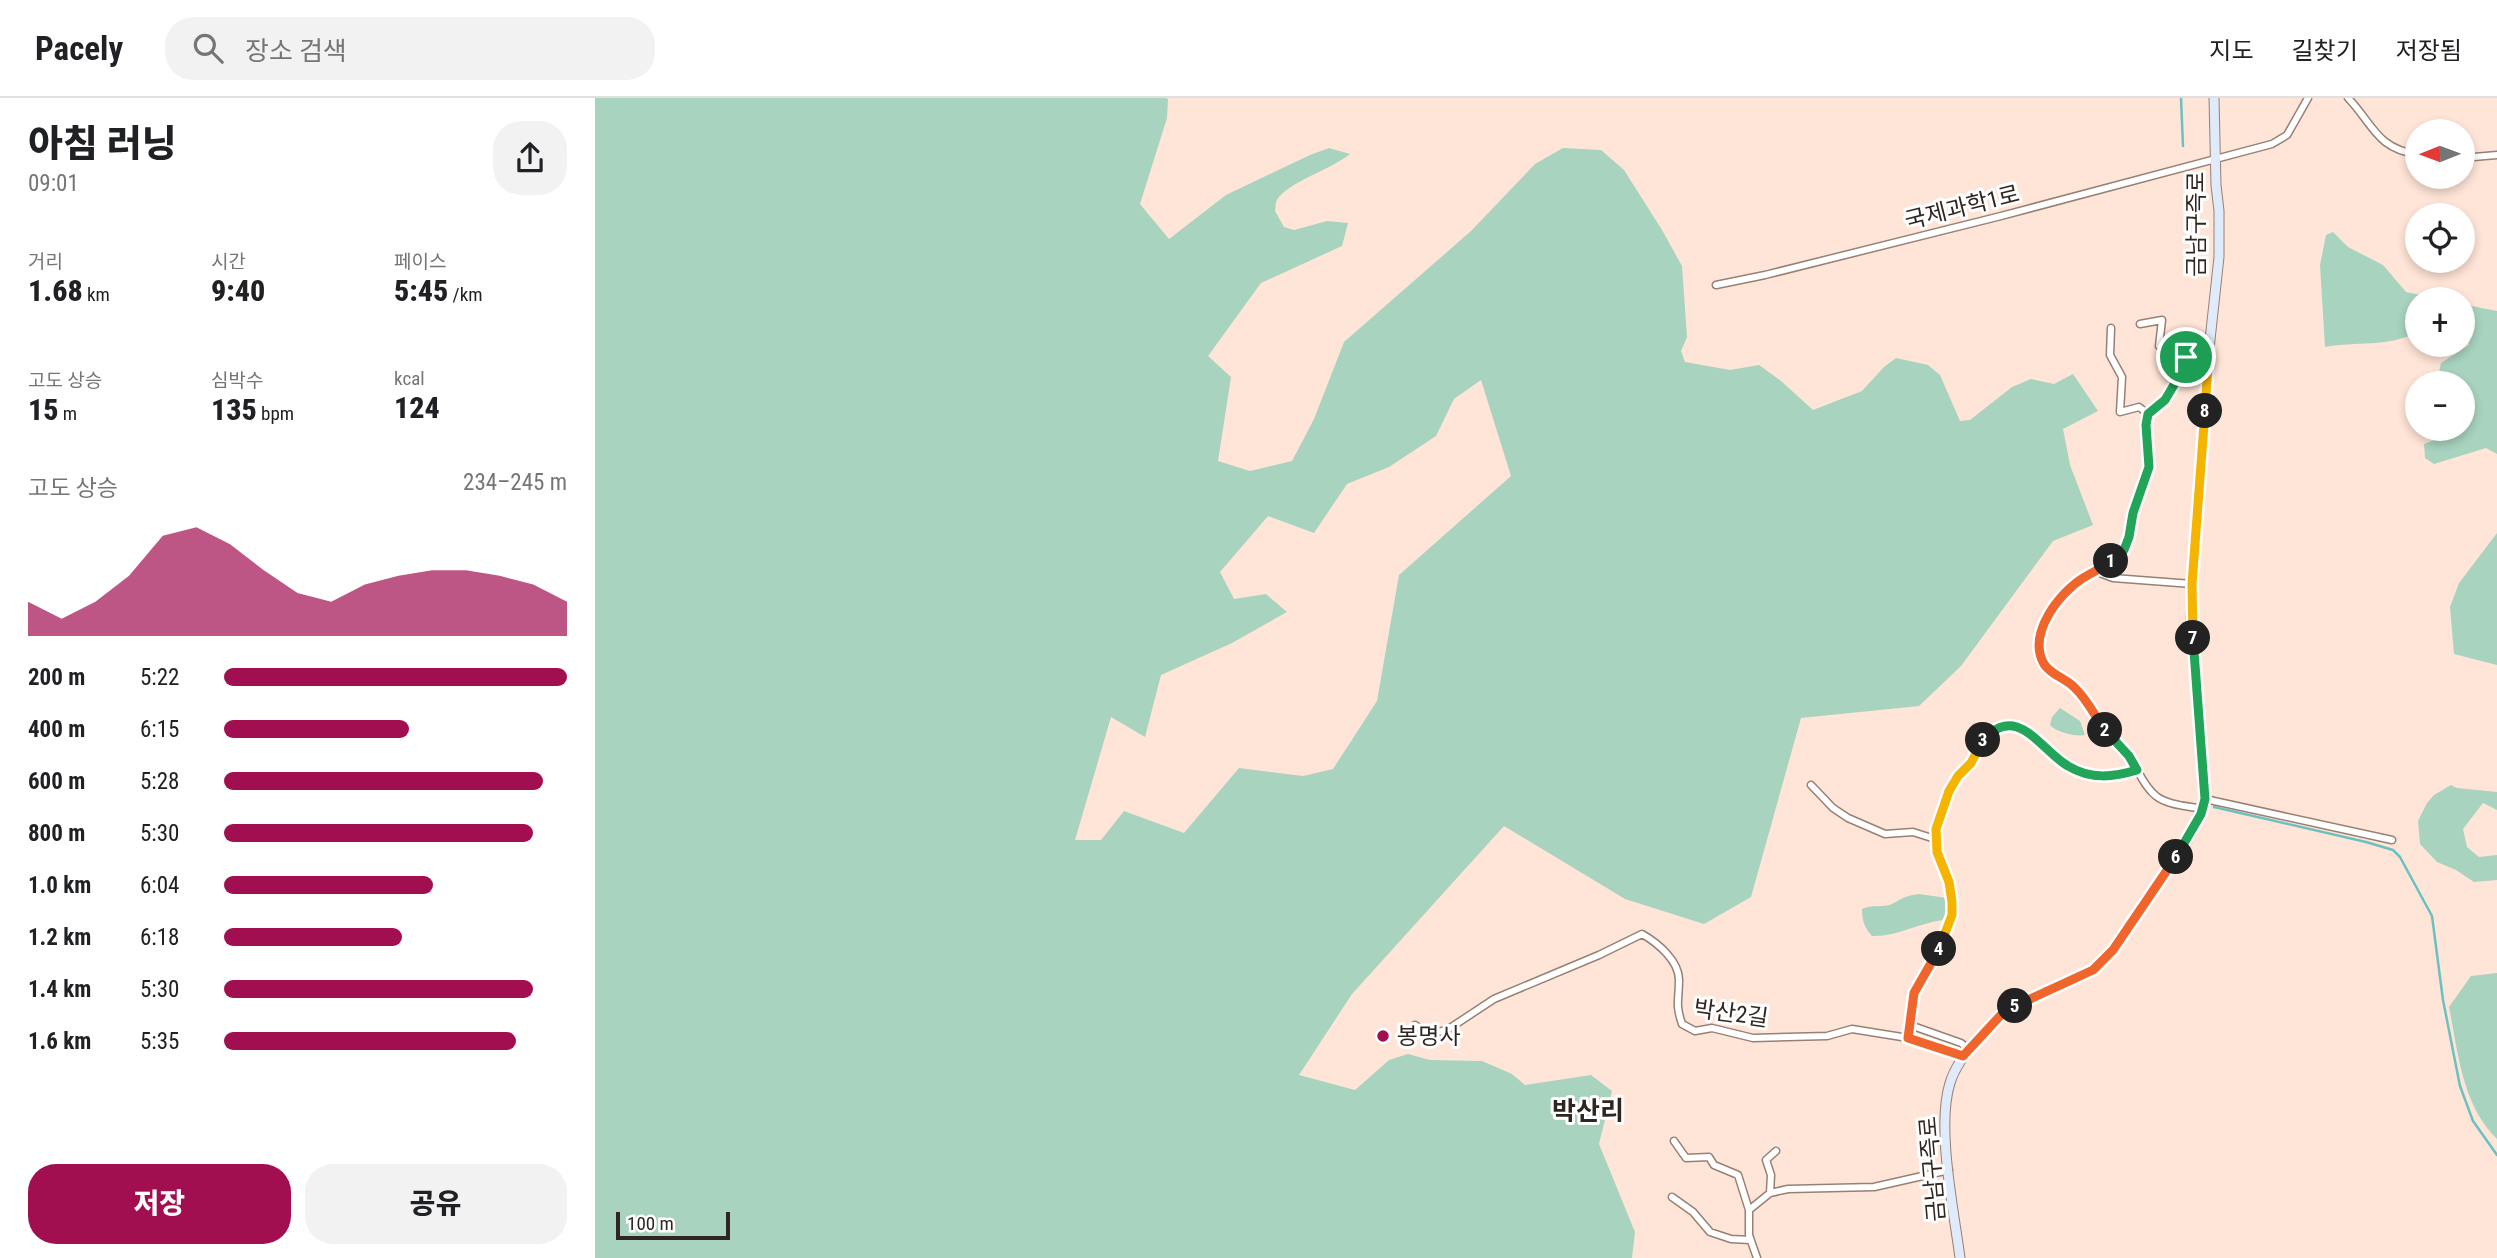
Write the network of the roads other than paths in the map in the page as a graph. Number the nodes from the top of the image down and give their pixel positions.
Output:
1 (2214, 98) edge
2 (2308, 98) edge
3 (2348, 98) edge
4 (2405, 152) edge
5 (2497, 155) edge
6 (2475, 157) edge
7 (2214, 159) junction
8 (1716, 285) dead end
9 (2140, 324) dead end
10 (2111, 328) dead end
11 (2209, 349) junction
12 (2186, 357) junction
13 (2148, 414) junction
14 (2097, 572) junction
15 (2192, 584) junction
16 (2137, 770) junction
17 (1811, 785) dead end
18 (2205, 799) junction
19 (2202, 809) junction
20 (1935, 839) junction
21 (2392, 840) dead end
22 (1910, 1025) junction
23 (1415, 1026) dead end
24 (1908, 1038) junction
25 (1967, 1053) junction
26 (1674, 1141) dead end
27 (1776, 1151) dead end
28 (1949, 1170) junction
29 (1770, 1193) junction
30 (1672, 1197) dead end
31 (1749, 1210) junction
32 (1750, 1240) junction
33 (1757, 1258) edge
34 (1960, 1258) edge

1 - 7 main road, 금남구즉로
2 - 7 street, 국제과학1로
3 - 4 street
5 - 6 street
7 - 8 street, 국제과학1로
7 - 11 main road, 금남구즉로
9 - 12 street
10 - 13 street
11 - 12 street
11 - 15 main road, 금남구즉로
12 - 13 street
13 - 14 street
14 - 15 street
14 - 16 street
15 - 18 main road, 금남구즉로
16 - 19 street
16 - 20 street
17 - 20 street
18 - 19 main road, 금남구즉로
18 - 21 street
19 - 25 main road, 금남구즉로
20 - 22 street
22 - 24 street
22 - 25 street
23 - 24 street, 박산2길
24 - 25 street, 박산2길
25 - 28 main road, 금남구즉로
26 - 31 street
27 - 29 street
28 - 29 street
28 - 34 main road, 금남구즉로
29 - 31 street
30 - 32 street
31 - 32 street
32 - 33 street

